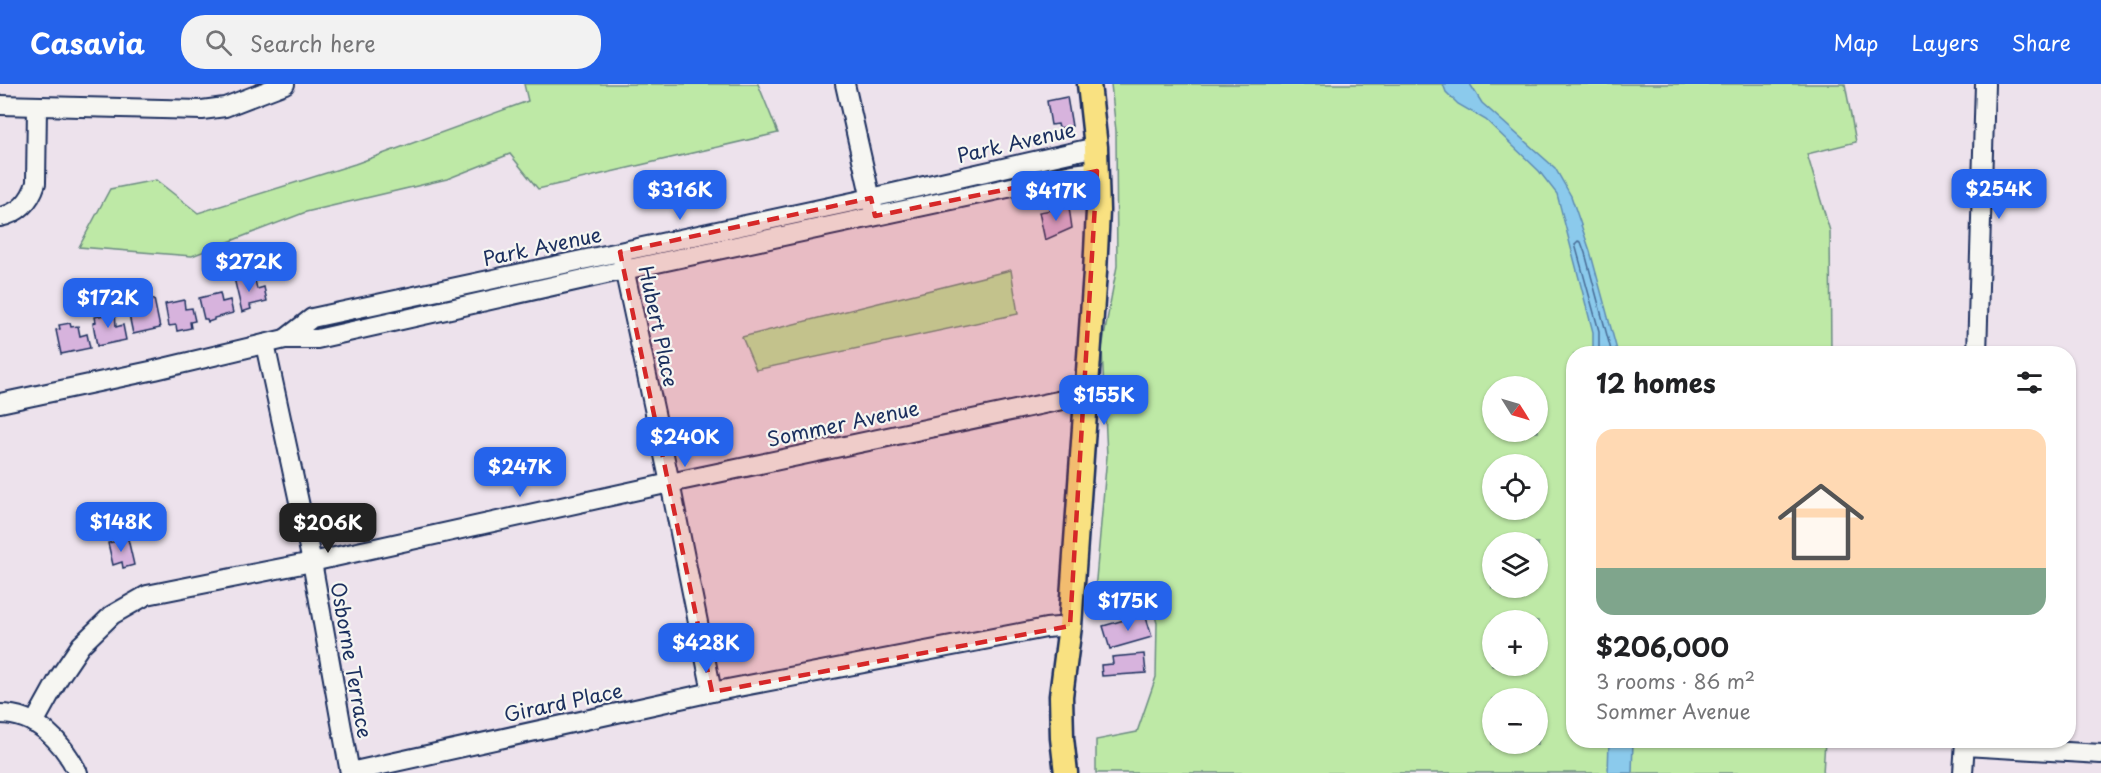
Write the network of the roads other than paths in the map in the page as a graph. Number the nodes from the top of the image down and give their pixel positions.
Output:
1 (285, 84) edge
2 (845, 84) edge
3 (1089, 84) edge
4 (1985, 84) edge
5 (0, 105) edge
6 (37, 106) junction
7 (1096, 147) junction
8 (1097, 171) junction
9 (873, 207) junction
10 (0, 217) edge
11 (620, 252) junction
12 (624, 270) junction
13 (285, 339) junction
14 (266, 344) junction
15 (1977, 346) edge
16 (1086, 395) junction
17 (0, 403) edge
18 (670, 483) junction
19 (312, 562) junction
20 (1070, 626) junction
21 (712, 692) junction
22 (0, 714) edge
23 (34, 723) junction
24 (1965, 748) edge
25 (2033, 748) edge
26 (2101, 753) edge
27 (350, 772) edge
28 (78, 773) edge
29 (1066, 773) edge
30 (1963, 773) edge

1 - 6 street
2 - 9 street
3 - 7 main road
4 - 15 street
5 - 6 street
6 - 10 street
7 - 8 main road
7 - 9 street, Park Avenue
8 - 9 street, Park Avenue
8 - 16 main road
9 - 11 street, Park Avenue
9 - 12 street, Park Avenue
11 - 12 street, Hubert Place
11 - 13 street, Park Avenue
12 - 13 street, Park Avenue
12 - 18 street, Hubert Place
13 - 14 street, Park Avenue
14 - 17 street, Park Avenue
14 - 19 street, Osborne Terrace
16 - 18 street, Sommer Avenue
16 - 20 main road
18 - 19 street, Sommer Avenue
18 - 21 street, Hubert Place
19 - 23 street, Sommer Avenue
19 - 27 street, Osborne Terrace
20 - 21 street, Girard Place
20 - 29 main road
21 - 27 street, Girard Place
22 - 23 street
23 - 28 street
24 - 30 street
25 - 26 street

